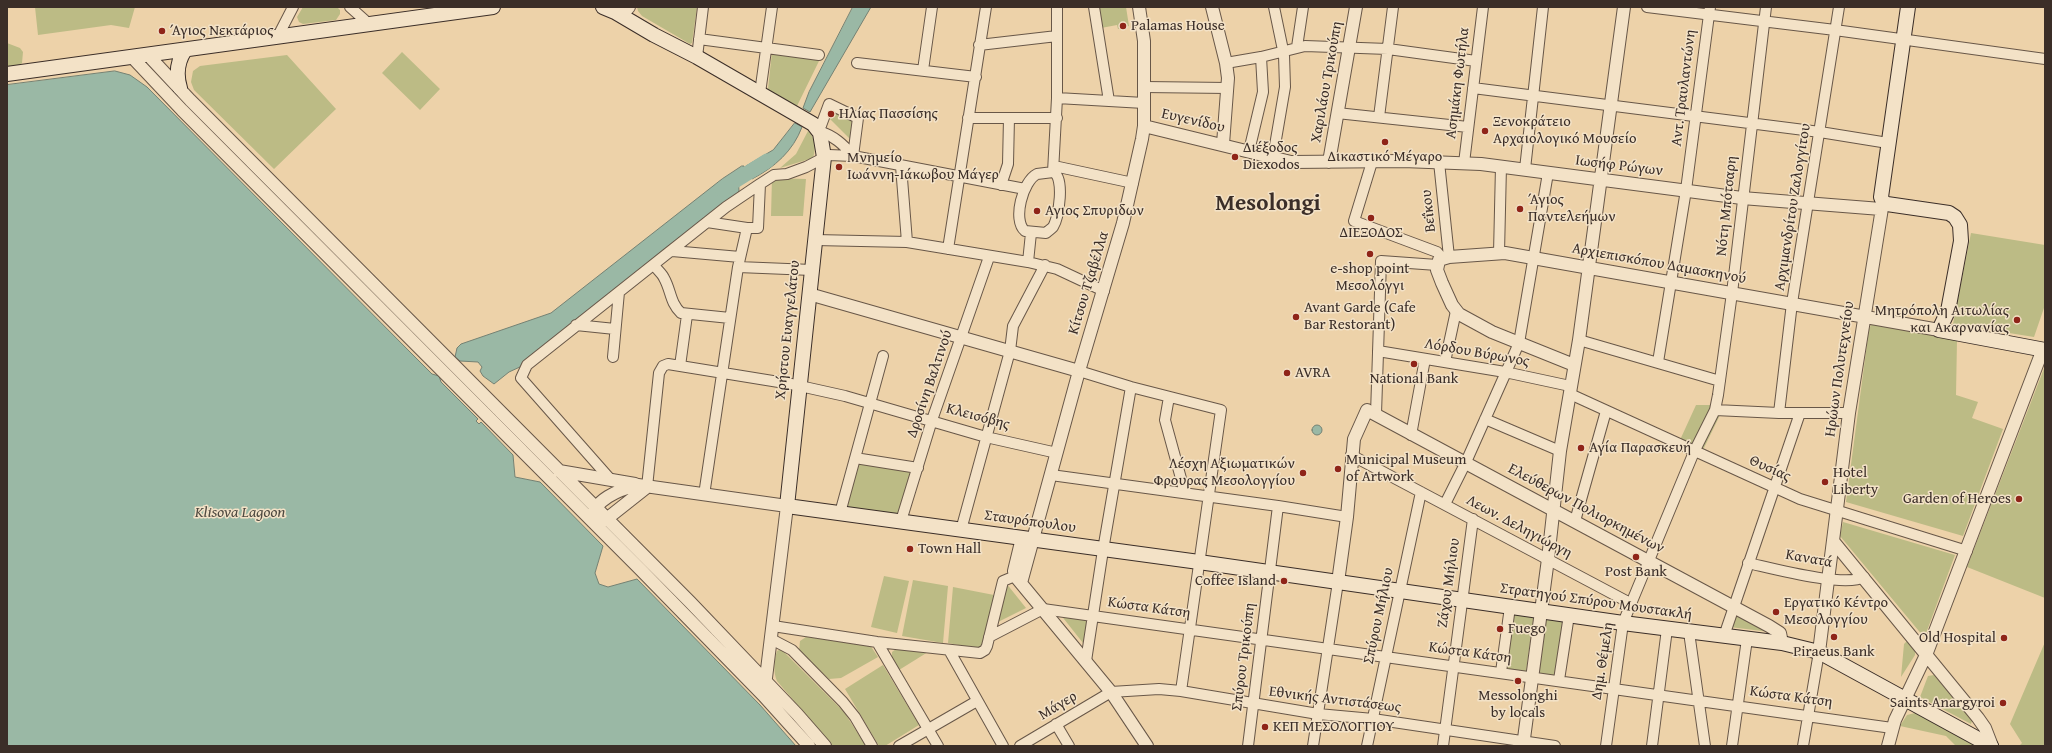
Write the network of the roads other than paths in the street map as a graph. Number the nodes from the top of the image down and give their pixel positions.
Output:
1 (292, 7) edge
2 (350, 7) edge
3 (485, 7) edge
4 (703, 7) edge
5 (772, 7) edge
6 (932, 7) edge
7 (986, 7) edge
8 (1057, 7) edge
9 (1094, 7) edge
10 (1139, 7) edge
11 (1212, 7) edge
12 (1274, 7) edge
13 (1302, 7) edge
14 (1356, 7) edge
15 (1393, 7) edge
16 (1482, 7) edge
17 (1543, 7) edge
18 (1624, 7) edge
19 (1647, 7) edge
20 (1766, 7) edge
21 (1839, 7) edge
22 (1899, 7) edge
23 (1908, 7) edge
24 (614, 9) edge
25 (1709, 11) edge
26 (1764, 22) junction
27 (369, 24) junction
28 (1836, 30) junction
29 (1057, 36) junction
30 (277, 38) junction
31 (699, 39) junction
32 (1899, 39) junction
33 (980, 45) junction
34 (1349, 46) junction
35 (1297, 47) junction
36 (766, 48) junction
37 (1388, 49) junction
38 (185, 50) junction
39 (1284, 51) junction
40 (148, 55) junction
41 (820, 55) dead end
42 (132, 57) junction
43 (696, 57) junction
44 (1261, 57) junction
45 (2045, 59) edge
46 (1476, 61) junction
47 (857, 63) dead end
48 (1226, 63) junction
49 (923, 70) junction
50 (7, 74) edge
51 (976, 77) junction
52 (1144, 87) junction
53 (180, 88) junction
54 (1228, 88) junction
55 (1473, 88) junction
56 (760, 93) junction
57 (1533, 94) junction
58 (1057, 98) junction
59 (1109, 101) junction
60 (1144, 103) junction
61 (1611, 105) junction
62 (1337, 113) junction
63 (1695, 117) junction
64 (968, 118) junction
65 (1009, 118) junction
66 (1057, 118) junction
67 (1379, 118) junction
68 (1752, 125) junction
69 (1144, 126) junction
70 (1468, 127) junction
71 (816, 128) junction
72 (1820, 132) junction
73 (1884, 142) junction
74 (1223, 144) junction
75 (1249, 151) junction
76 (853, 156) junction
77 (824, 157) junction
78 (1272, 157) junction
79 (1329, 162) junction
80 (1372, 162) junction
81 (1439, 162) junction
82 (1464, 163) junction
83 (901, 166) junction
84 (1501, 166) junction
85 (1053, 169) junction
86 (1525, 169) junction
87 (1548, 173) junction
88 (959, 178) junction
89 (1601, 180) junction
90 (1133, 183) junction
91 (760, 184) junction
92 (1001, 185) junction
93 (1025, 189) junction
94 (1686, 190) junction
95 (1742, 198) junction
96 (1809, 203) junction
97 (1882, 206) junction
98 (707, 222) junction
99 (747, 228) junction
100 (1031, 233) junction
101 (815, 240) junction
102 (907, 242) junction
103 (948, 249) junction
104 (672, 251) junction
105 (1499, 253) junction
106 (989, 257) junction
107 (1533, 257) junction
108 (1443, 260) junction
109 (739, 262) junction
110 (1028, 262) junction
111 (654, 265) junction
112 (1045, 266) junction
113 (1589, 269) junction
114 (812, 270) junction
115 (1670, 283) junction
116 (1104, 291) junction
117 (619, 292) junction
118 (1732, 293) junction
119 (809, 294) junction
120 (1792, 303) junction
121 (1456, 311) junction
122 (687, 315) junction
123 (1863, 317) junction
124 (730, 318) junction
125 (576, 325) junction
126 (615, 329) junction
127 (1939, 330) junction
128 (962, 337) junction
129 (1579, 340) junction
130 (1519, 343) junction
131 (2044, 347) edge
132 (1378, 350) junction
133 (1010, 351) junction
134 (883, 356) dead end
135 (613, 357) dead end
136 (1425, 359) junction
137 (1445, 362) junction
138 (1658, 362) junction
139 (1574, 365) junction
140 (680, 366) junction
141 (1079, 371) junction
142 (722, 372) junction
143 (1505, 372) junction
144 (1720, 381) junction
145 (799, 386) junction
146 (1131, 387) junction
147 (1570, 390) junction
148 (1169, 397) junction
149 (870, 403) junction
150 (1715, 410) junction
151 (1606, 411) junction
152 (1372, 412) junction
153 (1779, 413) junction
154 (1800, 413) junction
155 (1849, 413) junction
156 (1485, 419) junction
157 (932, 420) junction
158 (1411, 435) junction
159 (986, 437) junction
160 (1560, 451) junction
161 (1694, 452) junction
162 (1056, 453) junction
163 (1352, 455) junction
164 (855, 458) junction
165 (1466, 462) junction
166 (918, 468) junction
167 (559, 471) junction
168 (1051, 474) junction
169 (612, 480) junction
170 (1114, 482) junction
171 (642, 486) junction
172 (1774, 488) junction
173 (1421, 492) junction
174 (1185, 493) junction
175 (704, 495) junction
176 (1208, 496) junction
177 (1444, 504) junction
178 (786, 506) junction
179 (1278, 506) junction
180 (596, 508) junction
181 (1553, 509) junction
182 (1837, 512) junction
183 (840, 513) junction
184 (1347, 517) junction
185 (607, 519) junction
186 (1473, 519) junction
187 (901, 521) junction
188 (1576, 521) junction
189 (593, 522) junction
190 (961, 530) junction
191 (1027, 539) junction
192 (1833, 541) junction
193 (1103, 550) junction
194 (1967, 551) junction
195 (1548, 559) junction
196 (1648, 561) junction
197 (1200, 562) junction
198 (1748, 563) junction
199 (1270, 572) junction
200 (1864, 577) junction
201 (1018, 579) junction
202 (1828, 579) junction
203 (1338, 582) junction
204 (1400, 592) junction
205 (1462, 600) junction
206 (1630, 603) junction
207 (1510, 607) junction
208 (1734, 607) junction
209 (1043, 609) junction
210 (1541, 612) junction
211 (1092, 616) junction
212 (1569, 616) junction
213 (1623, 623) junction
214 (773, 626) junction
215 (1190, 629) junction
216 (1667, 629) junction
217 (1689, 632) junction
218 (1724, 636) junction
219 (989, 637) junction
220 (772, 639) junction
221 (1261, 639) junction
222 (1746, 639) junction
223 (877, 642) junction
224 (1782, 643) junction
225 (1327, 648) junction
226 (949, 650) junction
227 (1819, 652) junction
228 (1926, 655) junction
229 (1386, 656) junction
230 (1086, 661) junction
231 (1453, 666) junction
232 (1501, 672) junction
233 (1532, 677) junction
234 (1559, 680) junction
235 (766, 681) junction
236 (1613, 688) junction
237 (1181, 691) junction
238 (1111, 692) junction
239 (1659, 694) junction
240 (763, 695) junction
241 (1906, 699) junction
242 (1698, 700) junction
243 (977, 702) junction
244 (1253, 704) junction
245 (1738, 705) junction
246 (1318, 714) junction
247 (1808, 715) junction
248 (1373, 719) junction
249 (1056, 724) junction
250 (1892, 728) junction
251 (928, 730) junction
252 (1445, 730) junction
253 (1523, 744) edge
254 (1146, 745) edge
255 (809, 746) edge
256 (825, 746) edge
257 (872, 746) edge
258 (899, 746) edge
259 (938, 746) edge
260 (1003, 746) edge
261 (1020, 746) edge
262 (1069, 746) edge
263 (1248, 746) edge
264 (1313, 746) edge
265 (1367, 746) edge
266 (1443, 746) edge
267 (1555, 746) edge
268 (1606, 746) edge
269 (1652, 746) edge
270 (1705, 746) edge
271 (1732, 746) edge
272 (1803, 746) edge
273 (1888, 746) edge
274 (1991, 746) edge

1 - 30 street
2 - 27 street
3 - 27 main road
4 - 31 street
5 - 36 street
6 - 49 street
7 - 33 street
8 - 29 street
9 - 59 street
10 - 52 street, Κίτσου Τζαβέλλα
11 - 48 street
12 - 39 street
13 - 35 street
14 - 34 street, Χαριλάου Τρικούπη
15 - 37 street
16 - 46 street, Ασημάκη Φωτήλα
17 - 57 street
18 - 61 street
19 - 25 street
20 - 26 street, Νότη Μπότσαρη
21 - 28 street, Αρχιμανδρίτου Ζαλογγίτου
22 - 32 main road
23 - 32 main road
24 - 43 main road
25 - 26 street
25 - 63 street, Αντ. Τραυλαντώνη
26 - 28 street
26 - 68 street, Νότη Μπότσαρη
27 - 30 main road
28 - 32 street
28 - 72 street, Αρχιμανδρίτου Ζαλογγίτου
29 - 33 street
29 - 58 street
30 - 38 main road
31 - 36 street
31 - 43 street
32 - 45 street
32 - 73 main road
33 - 51 street
34 - 35 street
34 - 37 street
34 - 62 street, Χαριλάου Τρικούπη
35 - 39 street
36 - 41 street
36 - 56 street
37 - 46 street
37 - 67 street
38 - 40 main road
38 - 53 main road
39 - 44 street
39 - 78 street
40 - 42 main road
40 - 53 street
42 - 50 main road
42 - 189 street
43 - 56 main road
44 - 48 street
44 - 75 street
46 - 55 street, Ασημάκη Φωτήλα
47 - 49 street
48 - 54 street
49 - 51 street
51 - 64 street
52 - 54 street
52 - 60 street, Κίτσου Τζαβέλλα
53 - 167 street
54 - 74 street
55 - 57 street
55 - 70 street, Ασημάκη Φωτήλα
56 - 71 main road
57 - 61 street
57 - 86 street
58 - 59 street
58 - 66 street
59 - 60 street
60 - 69 street, Κίτσου Τζαβέλλα
61 - 63 street
61 - 89 street
62 - 67 street
62 - 79 street, Χαριλάου Τρικούπη
63 - 68 street
63 - 94 street, Αντ. Τραυλαντώνη
64 - 65 street
64 - 88 street
65 - 66 street
65 - 92 street
66 - 85 street
67 - 70 street
68 - 72 street
68 - 95 street, Νότη Μπότσαρη
69 - 74 street, Ευγενίδου
69 - 90 street, Κίτσου Τζαβέλλα
70 - 82 street, Ασημάκη Φωτήλα
71 - 76 street
71 - 76 street
71 - 77 main road, Χρήστου Ευαγγελάτου
72 - 73 street
72 - 96 street, Αρχιμανδρίτου Ζαλογγίτου
73 - 97 main road
74 - 75 street, Ευγενίδου
75 - 78 street, Ευγενίδου
76 - 77 street
76 - 83 street
77 - 91 street
77 - 101 main road, Χρήστου Ευαγγελάτου
78 - 79 street, Ευγενίδου
79 - 80 street, Ιωσήφ Ρώγων
80 - 81 street, Ιωσήφ Ρώγων
80 - 108 street
81 - 82 street, Ιωσήφ Ρώγων
81 - 108 street, Βεΐκου
82 - 84 street, Ιωσήφ Ρώγων
83 - 88 street
83 - 102 street
84 - 86 street, Ιωσήφ Ρώγων
84 - 105 street
85 - 90 street
85 - 93 street
85 - 100 street
86 - 87 street, Ιωσήφ Ρώγων
87 - 89 street, Ιωσήφ Ρώγων
87 - 107 street
88 - 92 street
88 - 103 street
89 - 94 street, Ιωσήφ Ρώγων
89 - 113 street
90 - 116 street, Κίτσου Τζαβέλλα
91 - 98 street
91 - 99 street
92 - 93 street
93 - 100 street
94 - 95 street, Ιωσήφ Ρώγων
94 - 115 street, Αντ. Τραυλαντώνη
95 - 96 street, Ιωσήφ Ρώγων
95 - 118 street, Νότη Μπότσαρη
96 - 97 street, Ιωσήφ Ρώγων
96 - 120 street, Αρχιμανδρίτου Ζαλογγίτου
97 - 123 street, Ηρώων Πολυτεχνείου
97 - 127 main road
98 - 99 street
98 - 104 street
99 - 109 street
100 - 110 street
101 - 102 street
101 - 114 main road, Χρήστου Ευαγγελάτου
102 - 103 street
103 - 106 street
104 - 109 street
104 - 111 street
105 - 107 street, Αρχιεπισκόπου Δαμασκηνού
105 - 108 street, Αρχιεπισκόπου Δαμασκηνού
106 - 110 street
106 - 128 street, Δροσίνη Βαλτινού
107 - 113 street, Αρχιεπισκόπου Δαμασκηνού
107 - 130 street
108 - 121 street
108 - 132 street
109 - 114 street
109 - 124 street
110 - 112 street
111 - 117 street
111 - 122 street
112 - 116 street
112 - 133 street
113 - 115 street, Αρχιεπισκόπου Δαμασκηνού
113 - 129 street
114 - 119 main road, Χρήστου Ευαγγελάτου
115 - 118 street, Αρχιεπισκόπου Δαμασκηνού
115 - 138 street, Αντ. Τραυλαντώνη
116 - 141 street, Κίτσου Τζαβέλλα
117 - 125 street
117 - 126 street
118 - 120 street, Αρχιεπισκόπου Δαμασκηνού
118 - 144 street, Νότη Μπότσαρη
119 - 128 street
119 - 145 main road, Χρήστου Ευαγγελάτου
120 - 123 street, Αρχιεπισκόπου Δαμασκηνού
120 - 153 street, Αρχιμανδρίτου Ζαλογγίτου
121 - 130 street
121 - 137 street
122 - 124 street
122 - 140 street
123 - 127 street, Αρχιεπισκόπου Δαμασκηνού
123 - 155 street, Ηρώων Πολυτεχνείου
124 - 142 street
125 - 126 street
125 - 169 street
126 - 135 street
127 - 131 main road
128 - 133 street
128 - 157 street, Δροσίνη Βαλτινού
129 - 138 street
129 - 139 street
130 - 139 street
130 - 143 street
131 - 194 street
132 - 136 street, Λόρδου Βύρωνος
132 - 152 street
133 - 141 street
133 - 159 street
134 - 149 street
136 - 137 street, Λόρδου Βύρωνος
136 - 158 street
137 - 143 street, Λόρδου Βύρωνος
138 - 144 street
139 - 147 street
140 - 142 street, Κλεισόβης
140 - 171 street, Κλεισόβης
141 - 146 street
141 - 162 street, Κίτσου Τζαβέλλα
142 - 145 street, Κλεισόβης
142 - 175 street
143 - 147 street, Λόρδου Βύρωνος
143 - 156 street
144 - 150 street, Νότη Μπότσαρη
145 - 149 street, Κλεισόβης
145 - 178 main road, Χρήστου Ευαγγελάτου
146 - 148 street
146 - 170 street
147 - 151 street, Θυσίας
147 - 160 street
148 - 174 street
148 - 176 street
149 - 157 street, Κλεισόβης
149 - 164 street
150 - 153 street
150 - 161 street, Νότη Μπότσαρη
151 - 161 street, Θυσίας
151 - 188 street
152 - 158 street, Ελεύθερων Πολιορκημένων
152 - 163 street
153 - 154 street
154 - 155 street
154 - 172 street
155 - 182 street, Ηρώων Πολυτεχνείου
156 - 160 street
156 - 165 street
157 - 159 street, Κλεισόβης
157 - 166 street, Δροσίνη Βαλτινού
158 - 165 street, Ελεύθερων Πολιορκημένων
159 - 162 street, Κλεισόβης
159 - 190 street
160 - 181 street
161 - 172 street, Θυσίας
161 - 196 street, Νότη Μπότσαρη
162 - 168 street, Κίτσου Τζαβέλλα
163 - 173 street, Λεων. Δεληγιώργη
163 - 184 street
164 - 166 street
164 - 183 street
165 - 177 street
165 - 181 street, Ελεύθερων Πολιορκημένων
166 - 187 street, Δροσίνη Βαλτινού
167 - 169 street
167 - 180 street
168 - 170 street
168 - 191 street, Κίτσου Τζαβέλλα
169 - 171 street
170 - 174 street
170 - 193 street
171 - 175 street
171 - 180 street
171 - 185 street
172 - 182 street, Θυσίας
172 - 198 street
173 - 177 street, Λεων. Δεληγιώργη
173 - 204 street, Σπύρου Μήλιου
174 - 176 street
175 - 178 street
176 - 179 street
176 - 197 street
177 - 186 street, Λεων. Δεληγιώργη
178 - 183 main road, Σταυρόπουλου
178 - 214 street
179 - 184 street
179 - 199 street, Σπύρου Τρικούπη
180 - 185 street
180 - 189 street
181 - 188 street, Ελεύθερων Πολιορκημένων
181 - 195 street
182 - 192 street, Ηρώων Πολυτεχνείου
182 - 194 street, Θυσίας
183 - 187 main road, Σταυρόπουλου
184 - 203 street
185 - 189 street
185 - 235 street
186 - 195 street, Λεων. Δεληγιώργη
186 - 205 street, Ζάχου Μήλιου
187 - 190 main road, Σταυρόπουλου
188 - 196 street, Ελεύθερων Πολιορκημένων
189 - 240 street
190 - 191 main road, Σταυρόπουλου
191 - 193 main road, Σταυρόπουλου
191 - 201 street, Κίτσου Τζαβέλλα
192 - 200 street
192 - 202 street, Ηρώων Πολυτεχνείου
193 - 197 main road, Σταυρόπουλου
193 - 211 street
194 - 228 street
195 - 206 street, Λεων. Δεληγιώργη
195 - 210 street
196 - 206 street, Δημ. Θέμελη
196 - 208 street, Ελεύθερων Πολιορκημένων
197 - 199 main road, Σταυρόπουλου
197 - 215 street
198 - 202 street, Κανατά
198 - 208 street
199 - 203 main road, Στρατηγού Σπύρου Μουστακλή
199 - 221 street, Σπύρου Τρικούπη
200 - 202 street, Κανατά
200 - 228 street
201 - 209 street
201 - 219 street
202 - 227 street, Ηρώων Πολυτεχνείου
203 - 204 main road, Στρατηγού Σπύρου Μουστακλή
203 - 225 street
204 - 205 main road, Στρατηγού Σπύρου Μουστακλή
204 - 229 street, Σπύρου Μήλιου
205 - 207 main road, Στρατηγού Σπύρου Μουστακλή
205 - 231 street, Ζάχου Μήλιου
206 - 213 street, Δημ. Θέμελη
207 - 210 main road, Στρατηγού Σπύρου Μουστακλή
207 - 232 street
208 - 218 street
208 - 224 street, Ελεύθερων Πολιορκημένων
209 - 211 street, Κώστα Κάτση
209 - 219 street
209 - 230 street
210 - 212 main road, Στρατηγού Σπύρου Μουστακλή
210 - 233 street
211 - 215 street, Κώστα Κάτση
211 - 230 street
212 - 213 main road, Στρατηγού Σπύρου Μουστακλή
212 - 234 street
213 - 216 main road, Στρατηγού Σπύρου Μουστακλή
213 - 236 street, Δημ. Θέμελη
214 - 220 street
214 - 223 street
215 - 221 street, Κώστα Κάτση
215 - 237 street
216 - 217 main road, Στρατηγού Σπύρου Μουστακλή
216 - 239 street
217 - 218 main road, Στρατηγού Σπύρου Μουστακλή
217 - 242 street
218 - 222 main road, Στρατηγού Σπύρου Μουστακλή
219 - 226 street
220 - 235 street
220 - 257 street
221 - 225 street, Κώστα Κάτση
221 - 244 street, Σπύρου Τρικούπη
222 - 224 main road, Στρατηγού Σπύρου Μουστακλή
222 - 245 street
223 - 226 street
223 - 251 street
224 - 227 main road, Στρατηγού Σπύρου Μουστακλή
225 - 229 street, Κώστα Κάτση
225 - 246 street
226 - 243 street
227 - 241 main road, Στρατηγού Σπύρου Μουστακλή
227 - 247 street
228 - 241 street
228 - 274 street
229 - 231 street, Κώστα Κάτση
229 - 248 street, Σπύρου Μήλιου
230 - 238 street
231 - 232 street, Κώστα Κάτση
231 - 252 street, Ζάχου Μήλιου
232 - 233 street, Κώστα Κάτση
233 - 234 street, Κώστα Κάτση
233 - 253 street
234 - 236 street, Κώστα Κάτση
235 - 240 street
235 - 256 street
236 - 239 street, Κώστα Κάτση
236 - 268 street, Δημ. Θέμελη
237 - 238 street, Εθνικής Αντιστάσεως
237 - 244 street, Εθνικής Αντιστάσεως
238 - 249 street, Μάγερ
238 - 254 street
239 - 242 street, Κώστα Κάτση
239 - 269 street
240 - 255 street
241 - 250 street
241 - 274 main road, Στρατηγού Σπύρου Μουστακλή
242 - 245 street, Κώστα Κάτση
242 - 270 street
243 - 251 street
243 - 260 street
244 - 246 street, Εθνικής Αντιστάσεως
244 - 263 street, Σπύρου Τρικούπη
245 - 247 street, Κώστα Κάτση
245 - 271 street
246 - 248 street, Εθνικής Αντιστάσεως
246 - 264 street
247 - 250 street, Κώστα Κάτση
247 - 272 street
248 - 252 street, Εθνικής Αντιστάσεως
248 - 265 street, Σπύρου Μήλιου
249 - 261 street, Μάγερ
249 - 262 street
250 - 273 street
251 - 258 street
251 - 259 street
252 - 253 street, Εθνικής Αντιστάσεως
252 - 266 street, Ζάχου Μήλιου
253 - 267 street, Εθνικής Αντιστάσεως

